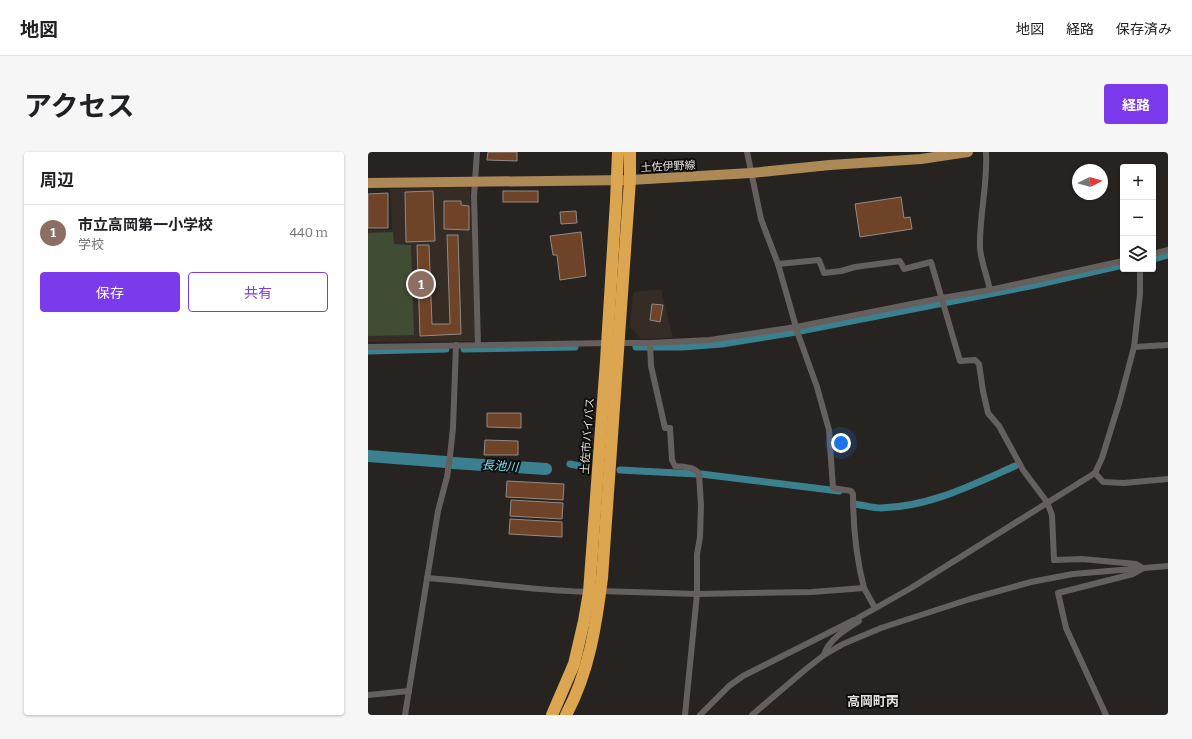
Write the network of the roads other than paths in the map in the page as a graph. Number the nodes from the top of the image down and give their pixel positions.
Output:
1 (477, 152) edge
2 (618, 152) edge
3 (630, 152) edge
4 (748, 152) edge
5 (968, 152) edge
6 (986, 152) edge
7 (751, 173) junction
8 (617, 180) junction
9 (630, 180) junction
10 (475, 181) junction
11 (368, 182) edge
12 (1168, 250) edge
13 (1156, 253) edge
14 (1120, 262) edge
15 (778, 264) junction
16 (1140, 272) edge
17 (990, 290) junction
18 (942, 301) junction
19 (796, 330) junction
20 (612, 343) junction
21 (456, 345) junction
22 (478, 345) junction
23 (1168, 345) edge
24 (1134, 346) junction
25 (368, 347) edge
26 (650, 347) junction
27 (1095, 473) junction
28 (1168, 479) edge
29 (1047, 502) junction
30 (1168, 566) edge
31 (1143, 568) junction
32 (427, 578) junction
33 (864, 588) junction
34 (595, 591) junction
35 (697, 594) junction
36 (876, 608) junction
37 (858, 618) junction
38 (824, 655) junction
39 (409, 691) junction
40 (368, 695) edge
41 (405, 715) edge
42 (552, 715) edge
43 (566, 715) edge
44 (685, 715) edge
45 (700, 715) edge
46 (752, 715) edge
47 (1106, 715) edge

1 - 10 street
2 - 8 highway, 土佐市バイパス
3 - 9 highway, 土佐市バイパス
4 - 7 street
5 - 7 main road, 土佐伊野線
6 - 17 street
7 - 9 main road, 土佐伊野線
7 - 15 street
8 - 9 main road, 土佐伊野線
8 - 10 main road, 土佐伊野線
8 - 20 highway, 土佐市バイパス
9 - 20 highway, 土佐市バイパス
10 - 11 main road, 土佐伊野線
10 - 22 street
12 - 13 street
14 - 17 street
15 - 18 street
15 - 19 street
16 - 24 street
17 - 18 street
18 - 19 street
18 - 29 street
19 - 26 street
19 - 33 street
20 - 22 street
20 - 26 street
20 - 34 highway, 土佐市バイパス
21 - 22 street
21 - 25 street
21 - 32 street
23 - 24 street
24 - 27 street
26 - 35 street
27 - 28 street
27 - 29 street
29 - 31 street
29 - 36 street
30 - 31 street
31 - 38 street
31 - 47 street
32 - 34 street
32 - 39 street
33 - 35 street
33 - 36 street
34 - 35 street
34 - 42 highway, 土佐市バイパス
34 - 43 highway, 土佐市バイパス
35 - 44 street
36 - 37 street
37 - 38 street
37 - 45 street
38 - 46 street
39 - 40 street
39 - 41 street

